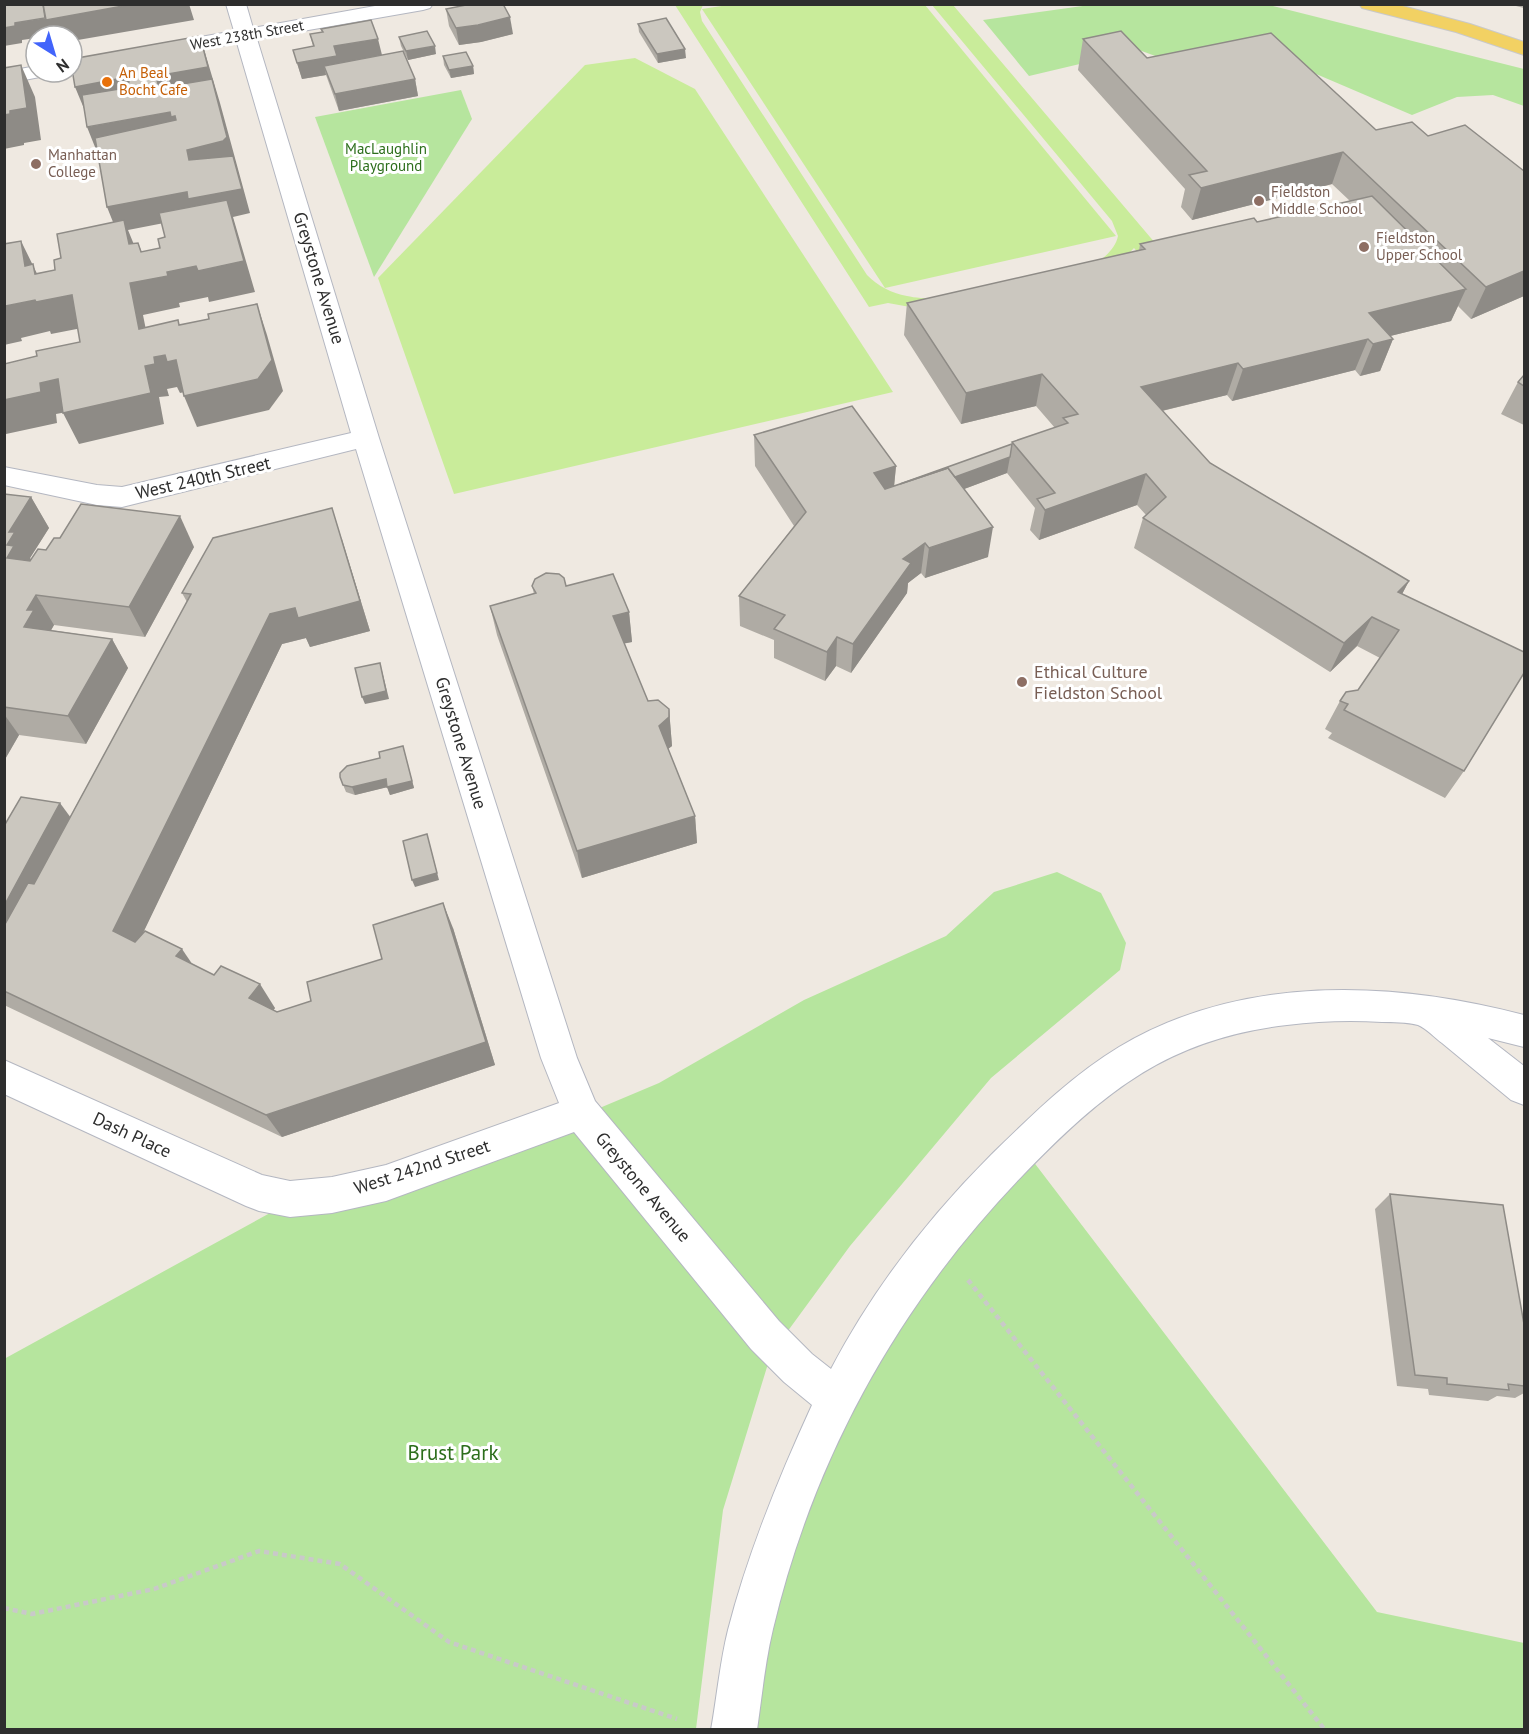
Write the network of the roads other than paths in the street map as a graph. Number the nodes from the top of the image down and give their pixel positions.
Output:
1 (236, 4) edge
2 (423, 4) edge
3 (1370, 4) edge
4 (1463, 28) junction
5 (1524, 34) edge
6 (246, 35) junction
7 (1524, 49) edge
8 (84, 64) edge
9 (24, 74) edge
10 (4, 78) edge
11 (366, 438) junction
12 (4, 476) edge
13 (1426, 1009) junction
14 (1524, 1031) edge
15 (4, 1076) edge
16 (1524, 1088) edge
17 (581, 1112) junction
18 (259, 1193) joint
19 (836, 1398) junction
20 (734, 1730) edge

1 - 6 street, Greystone Avenue
2 - 6 street, West 238th Street
3 - 4 main road
4 - 5 main road
4 - 7 main road
6 - 8 street, West 238th Street
6 - 11 street, Greystone Avenue
9 - 10 street
11 - 12 street, West 240th Street
11 - 17 street, Greystone Avenue
13 - 14 street
13 - 16 street
13 - 19 street
15 - 18 street, Dash Place
17 - 18 street, West 242nd Street
17 - 19 street, Greystone Avenue
19 - 20 street

